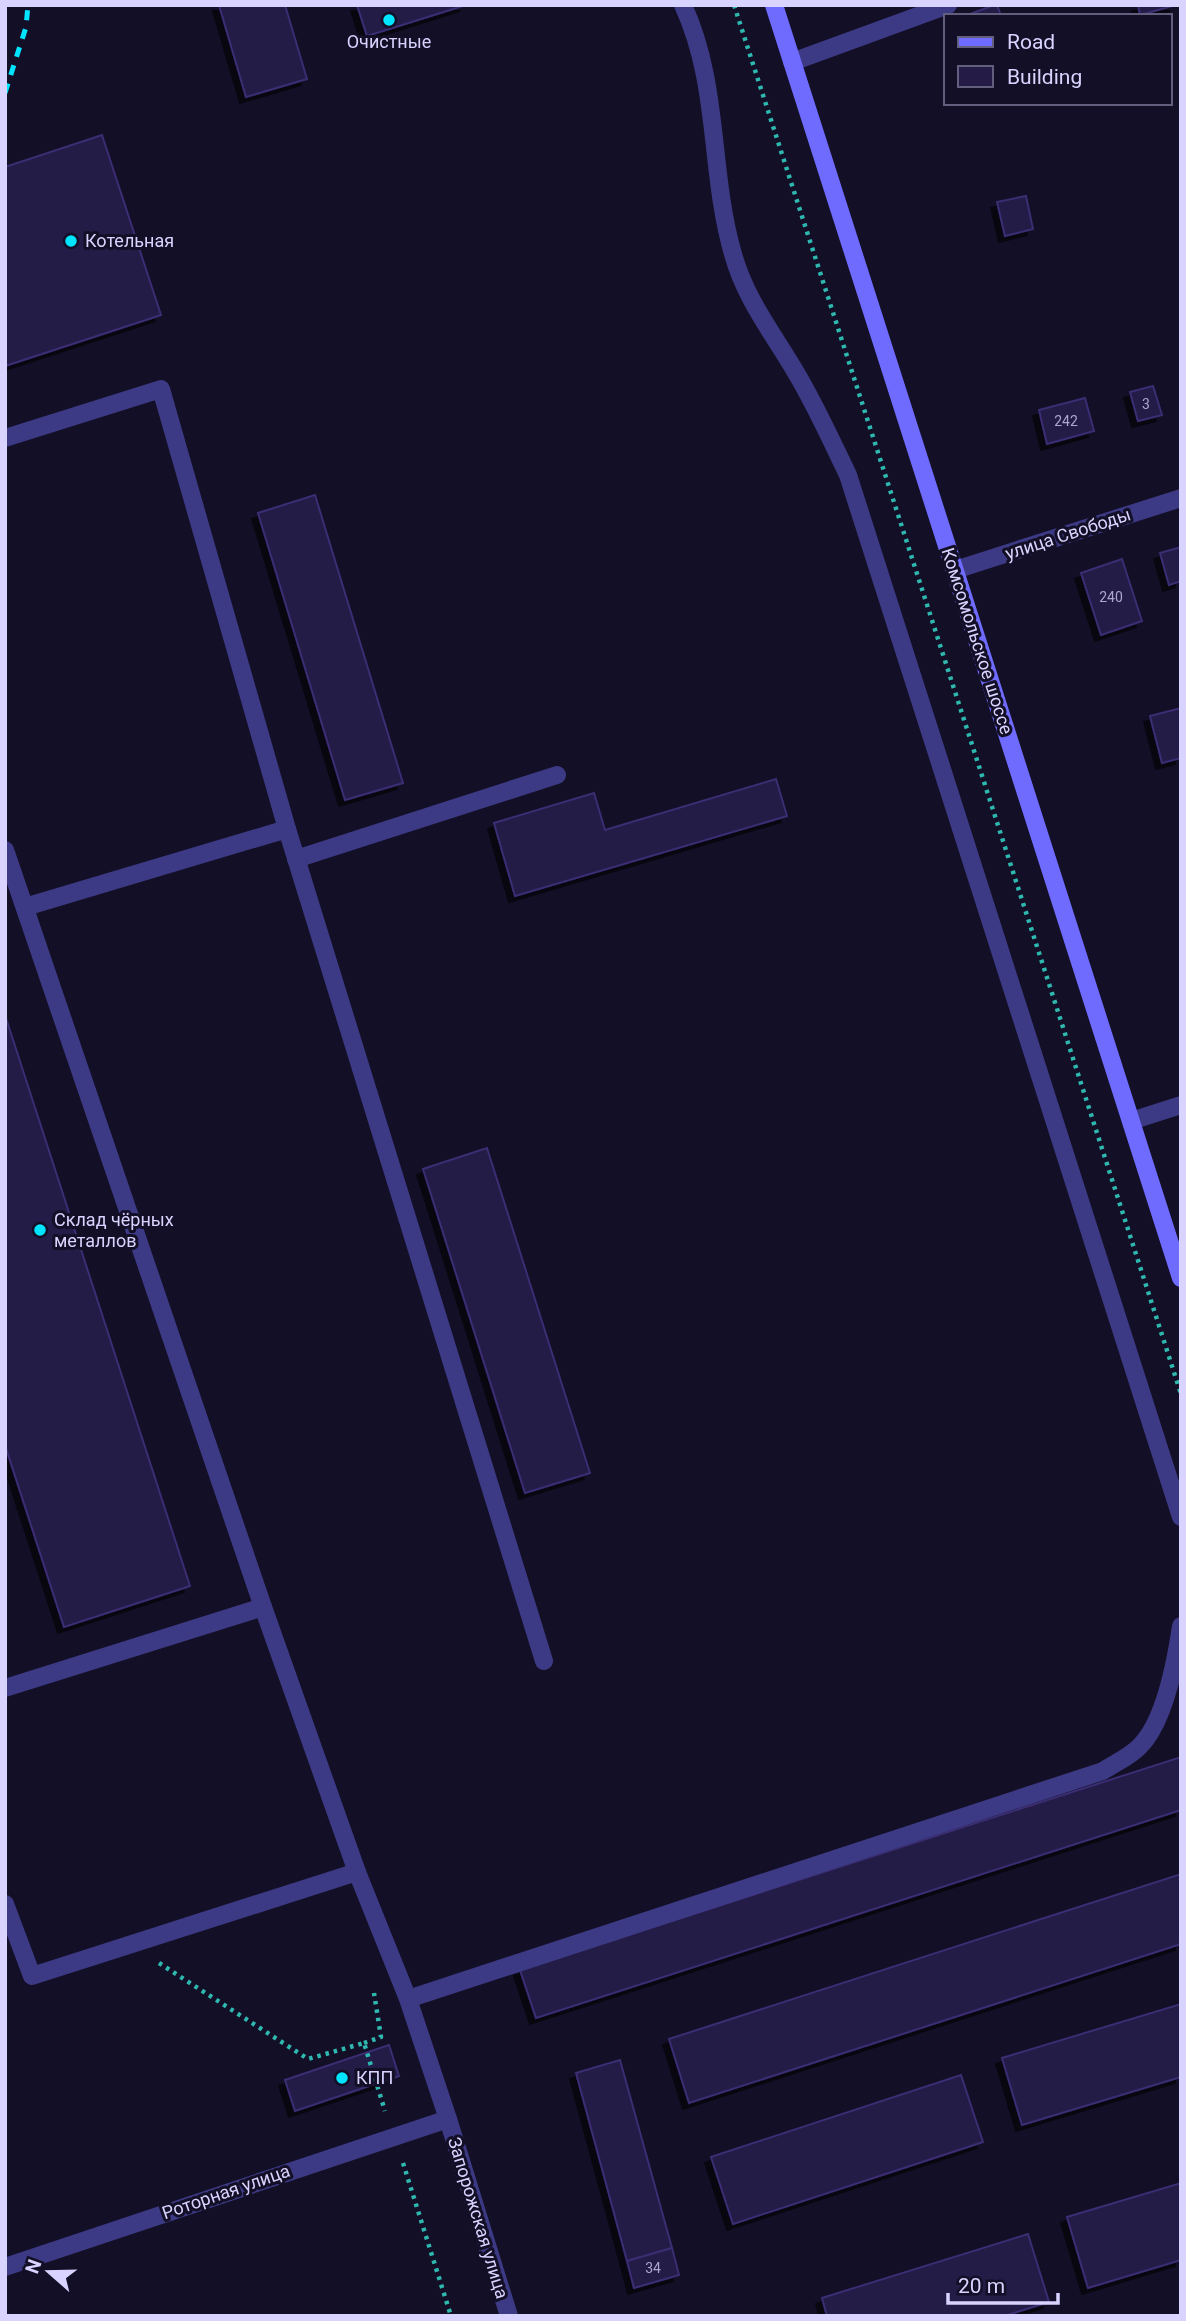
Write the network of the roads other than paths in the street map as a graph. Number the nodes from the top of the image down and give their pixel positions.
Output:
1 (683, 5) edge
2 (774, 5) edge
3 (948, 5) edge
4 (792, 62) junction
5 (5, 438) edge
6 (1181, 498) edge
7 (955, 570) junction
8 (557, 775) dead end
9 (287, 828) junction
10 (5, 850) edge
11 (296, 859) junction
12 (24, 907) junction
13 (1181, 1105) edge
14 (1130, 1121) junction
15 (1181, 1278) edge
16 (1181, 1517) edge
17 (263, 1607) junction
18 (1181, 1626) edge
19 (544, 1661) dead end
20 (5, 1688) edge
21 (357, 1872) junction
22 (5, 1904) edge
23 (408, 1999) junction
24 (448, 2119) junction
25 (5, 2267) edge
26 (509, 2316) edge

1 - 16 street
2 - 4 main road, Комсомольское шоссе
3 - 4 street
4 - 7 main road, Комсомольское шоссе
5 - 9 street
6 - 7 street, улица Свободы
7 - 14 main road, Комсомольское шоссе
8 - 11 street
9 - 11 street
9 - 12 street
10 - 12 street, Запорожская улица
11 - 19 street
12 - 17 street, Запорожская улица
13 - 14 street
14 - 15 main road, Комсомольское шоссе
17 - 20 street
17 - 21 street, Запорожская улица
18 - 23 street
21 - 22 street
21 - 23 street, Запорожская улица
23 - 24 street, Запорожская улица
24 - 25 street, Роторная улица
24 - 26 street, Запорожская улица

